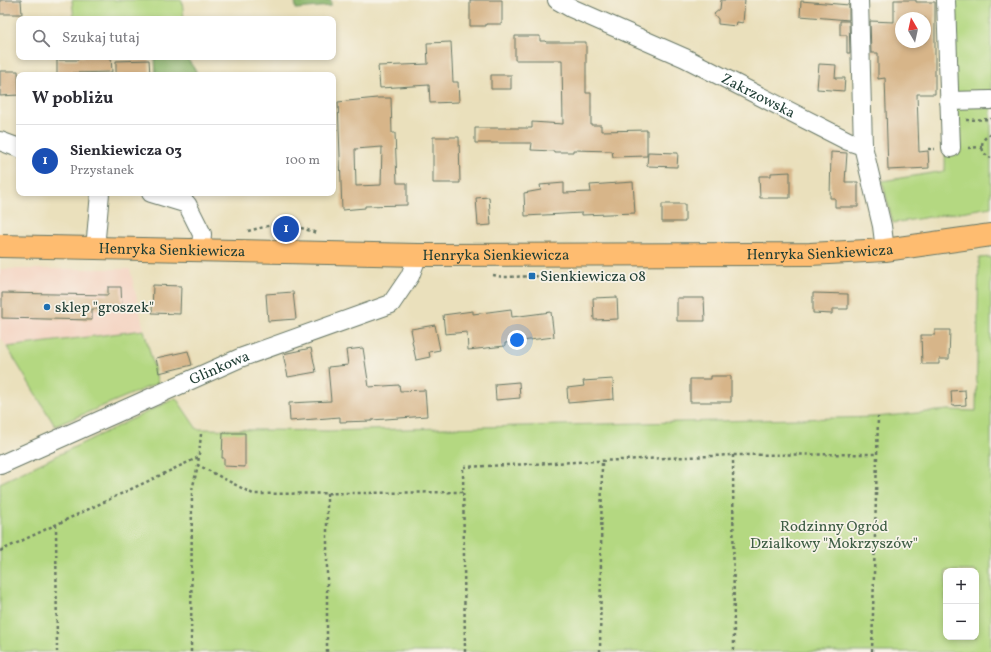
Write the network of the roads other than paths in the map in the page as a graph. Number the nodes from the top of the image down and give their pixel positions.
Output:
1 (558, 0) edge
2 (859, 0) edge
3 (946, 0) edge
4 (991, 100) edge
5 (949, 101) junction
6 (0, 141) edge
7 (863, 146) junction
8 (16, 147) edge
9 (951, 148) dead end
10 (100, 196) edge
11 (161, 196) edge
12 (991, 235) edge
13 (0, 246) edge
14 (95, 249) junction
15 (885, 250) junction
16 (201, 251) junction
17 (418, 255) junction
18 (0, 465) edge

1 - 7 street, Zakrzowska
2 - 7 street
3 - 5 street
4 - 5 street
5 - 9 street
6 - 8 street
7 - 15 street
10 - 14 street
11 - 16 street
12 - 15 main road, Henryka Sienkiewicza
13 - 14 main road, Henryka Sienkiewicza
14 - 16 main road, Henryka Sienkiewicza
15 - 17 main road, Henryka Sienkiewicza
16 - 17 main road, Henryka Sienkiewicza
17 - 18 street, Glinkowa

